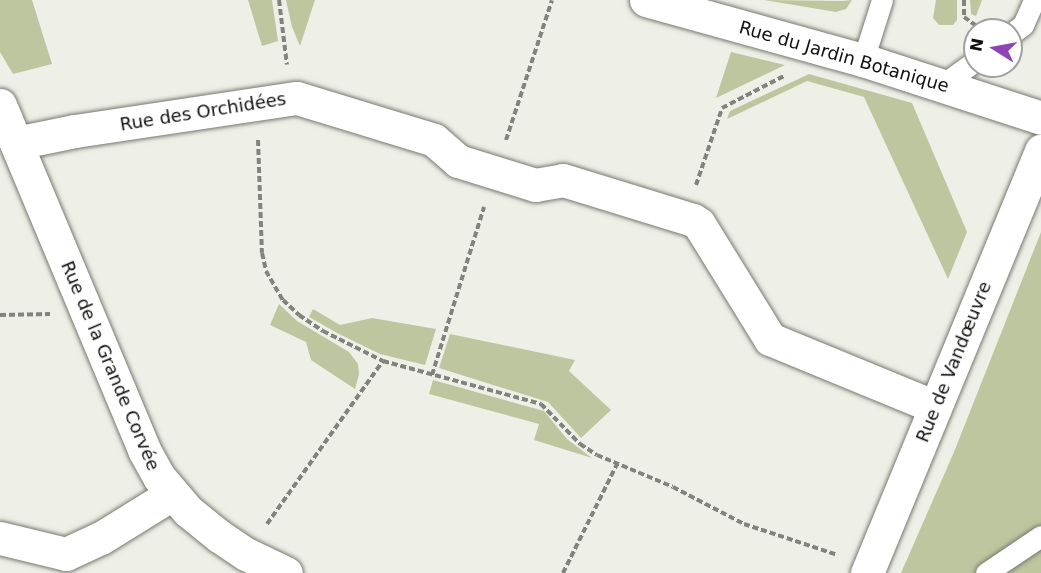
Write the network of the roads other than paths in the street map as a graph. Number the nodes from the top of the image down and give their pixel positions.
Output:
1 (646, 0) edge
2 (882, 0) edge
3 (1035, 0) edge
4 (1023, 25) edge
5 (848, 55) junction
6 (963, 70) edge
7 (942, 86) junction
8 (0, 105) edge
9 (1041, 118) edge
10 (16, 143) junction
11 (1041, 150) edge
12 (935, 407) junction
13 (172, 494) junction
14 (1041, 537) edge
15 (0, 538) edge
16 (868, 570) edge
17 (286, 573) edge
18 (986, 573) edge

1 - 5 street, Rue du Jardin Botanique
2 - 5 lane
3 - 4 lane
5 - 7 street, Rue du Jardin Botanique
6 - 7 lane
7 - 9 street, Rue du Jardin Botanique
8 - 10 street, Rue de la Grande Corvée
10 - 12 street, Rue des Orchidées
10 - 13 street, Rue de la Grande Corvée
11 - 12 street, Rue de Vandœuvre
12 - 16 street, Rue de Vandœuvre
13 - 15 street
13 - 17 street, Rue de la Grande Corvée
14 - 18 lane

